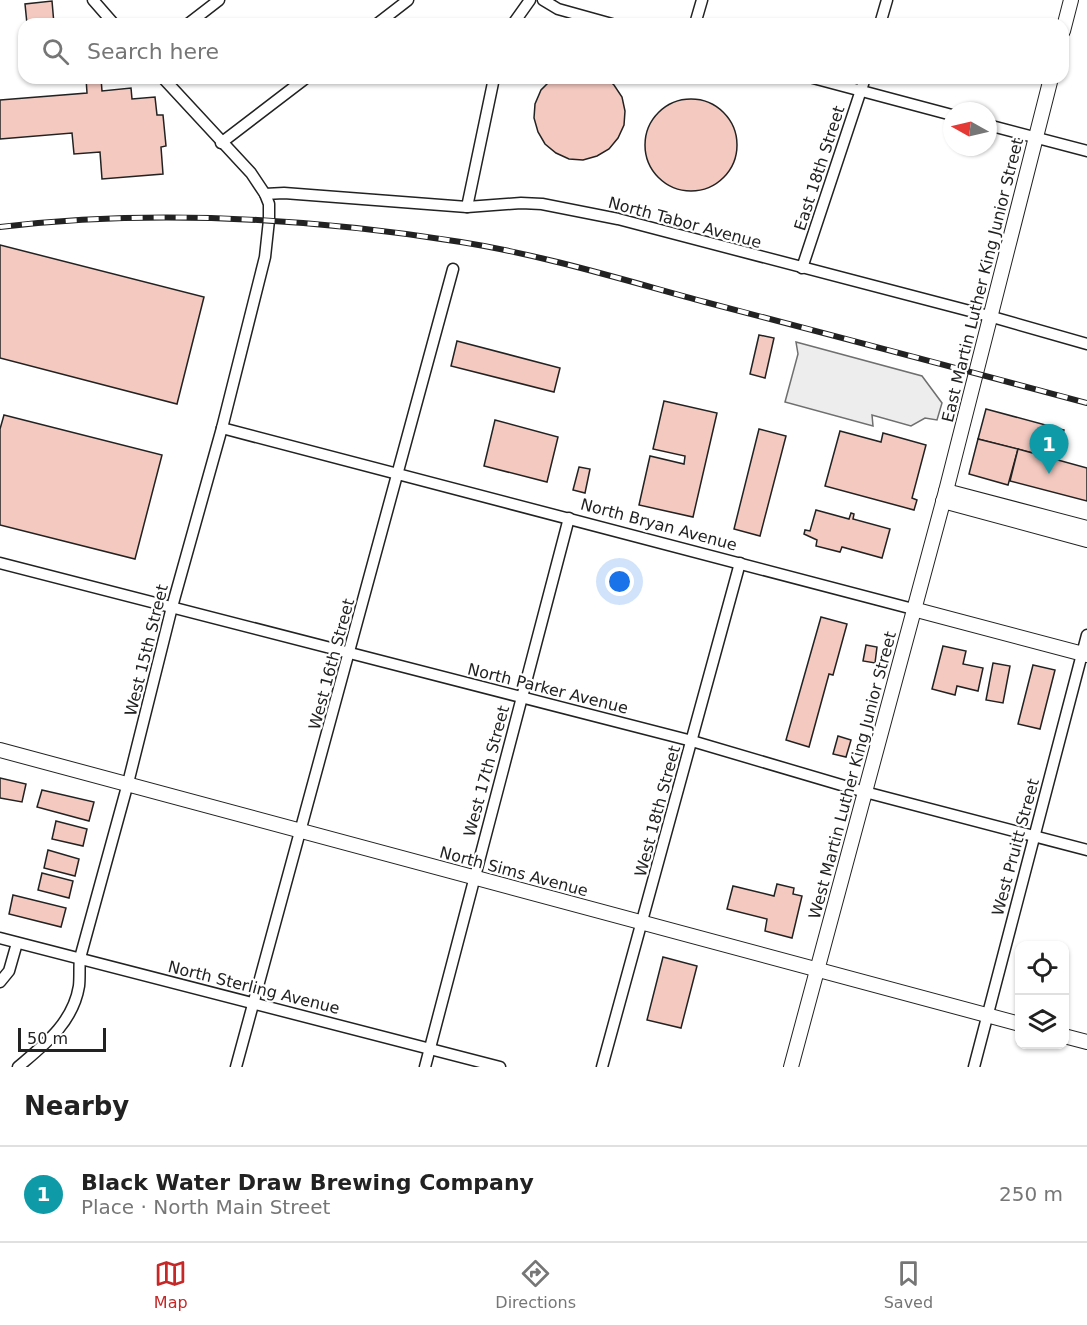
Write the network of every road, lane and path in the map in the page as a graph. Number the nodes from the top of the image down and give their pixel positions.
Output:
1 (93, 0) edge
2 (219, 0) edge
3 (408, 0) edge
4 (530, 0) edge
5 (543, 0) edge
6 (702, 0) edge
7 (887, 0) edge
8 (1071, 0) edge
9 (109, 18) edge
10 (196, 18) edge
11 (385, 18) edge
12 (517, 18) edge
13 (590, 18) edge
14 (697, 18) edge
15 (882, 18) edge
16 (1066, 18) edge
17 (168, 84) edge
18 (298, 84) edge
19 (493, 84) edge
20 (837, 84) edge
21 (863, 84) edge
22 (1049, 84) edge
23 (861, 90) junction
24 (943, 113) edge
25 (997, 127) edge
26 (1035, 138) junction
27 (221, 143) junction
28 (1087, 152) edge
29 (265, 194) junction
30 (467, 207) junction
31 (802, 268) junction
32 (453, 269) dead end
33 (989, 316) junction
34 (1087, 344) edge
35 (222, 428) junction
36 (398, 474) junction
37 (944, 496) junction
38 (569, 518) junction
39 (1087, 528) edge
40 (1087, 540) edge
41 (0, 563) edge
42 (740, 563) junction
43 (172, 607) junction
44 (913, 609) junction
45 (1087, 635) edge
46 (350, 652) junction
47 (1084, 654) edge
48 (521, 697) junction
49 (692, 741) junction
50 (0, 750) edge
51 (128, 783) junction
52 (865, 792) junction
53 (302, 831) junction
54 (1033, 835) junction
55 (1087, 850) edge
56 (474, 877) junction
57 (642, 922) junction
58 (0, 938) edge
59 (17, 943) junction
60 (80, 958) junction
61 (818, 969) junction
62 (0, 982) edge
63 (253, 1002) junction
64 (986, 1015) junction
65 (1015, 1023) edge
66 (1069, 1037) edge
67 (1087, 1042) edge
68 (430, 1048) junction
69 (18, 1067) edge
70 (236, 1067) edge
71 (425, 1067) edge
72 (500, 1067) edge
73 (602, 1067) edge
74 (791, 1067) edge
75 (974, 1067) edge

1 - 9 street
2 - 10 street
3 - 11 street
4 - 12 street
5 - 13 street
6 - 14 street
7 - 15 street
8 - 16 street
17 - 27 street
18 - 27 street
19 - 30 street
20 - 23 street
21 - 23 street, East 18th Street
22 - 26 street, East Martin Luther King Junior Street
23 - 24 street
23 - 31 street, East 18th Street
25 - 26 street
26 - 28 street
26 - 33 street, East Martin Luther King Junior Street
27 - 29 street
29 - 30 street, North Tabor Avenue
29 - 35 street, West 15th Street
30 - 31 street, North Tabor Avenue
31 - 33 street, North Tabor Avenue
32 - 36 street, West 16th Street
33 - 34 street, North Tabor Avenue
33 - 37 street, East Martin Luther King Junior Street
35 - 36 street, North Bryan Avenue
35 - 43 street, West 15th Street
36 - 38 street, North Bryan Avenue
36 - 46 street, West 16th Street
37 - 39 street
37 - 40 street
37 - 44 street, West Martin Luther King Junior Street
38 - 42 street, North Bryan Avenue
38 - 48 street, West 17th Street
41 - 43 street, North Parker Avenue
42 - 44 street, North Bryan Avenue
42 - 49 street, West 18th Street
43 - 46 street, North Parker Avenue
43 - 51 street, West 15th Street
44 - 47 street, North Bryan Avenue
44 - 52 street, West Martin Luther King Junior Street
45 - 47 street, West Pruitt Street
46 - 48 street, North Parker Avenue
46 - 53 street, West 16th Street
47 - 54 street, West Pruitt Street
48 - 49 street, North Parker Avenue
48 - 56 street, West 17th Street
49 - 52 street, North Parker Avenue
49 - 57 street, West 18th Street
50 - 51 street, North Sims Avenue
51 - 53 street, North Sims Avenue
51 - 60 street, West 15th Street
52 - 54 street, North Parker Avenue
52 - 61 street, West Martin Luther King Junior Street
53 - 56 street, North Sims Avenue
53 - 63 street, West 16th Street
54 - 55 street, North Parker Avenue
54 - 64 street, West Pruitt Street
56 - 57 street, North Sims Avenue
56 - 68 street, West 17th Street
57 - 61 street, North Sims Avenue
57 - 73 street, West 18th Street
58 - 59 street, North Sterling Avenue
59 - 60 street, North Sterling Avenue
59 - 62 street
60 - 63 street, North Sterling Avenue
60 - 69 street, West 15th Street
61 - 64 street, North Sims Avenue
61 - 74 street, West Martin Luther King Junior Street
63 - 68 street, North Sterling Avenue
63 - 70 street, West 16th Street
64 - 65 street, North Sims Avenue
64 - 75 street, West Pruitt Street
66 - 67 street
68 - 71 street, West 17th Street
68 - 72 street, North Sterling Avenue

